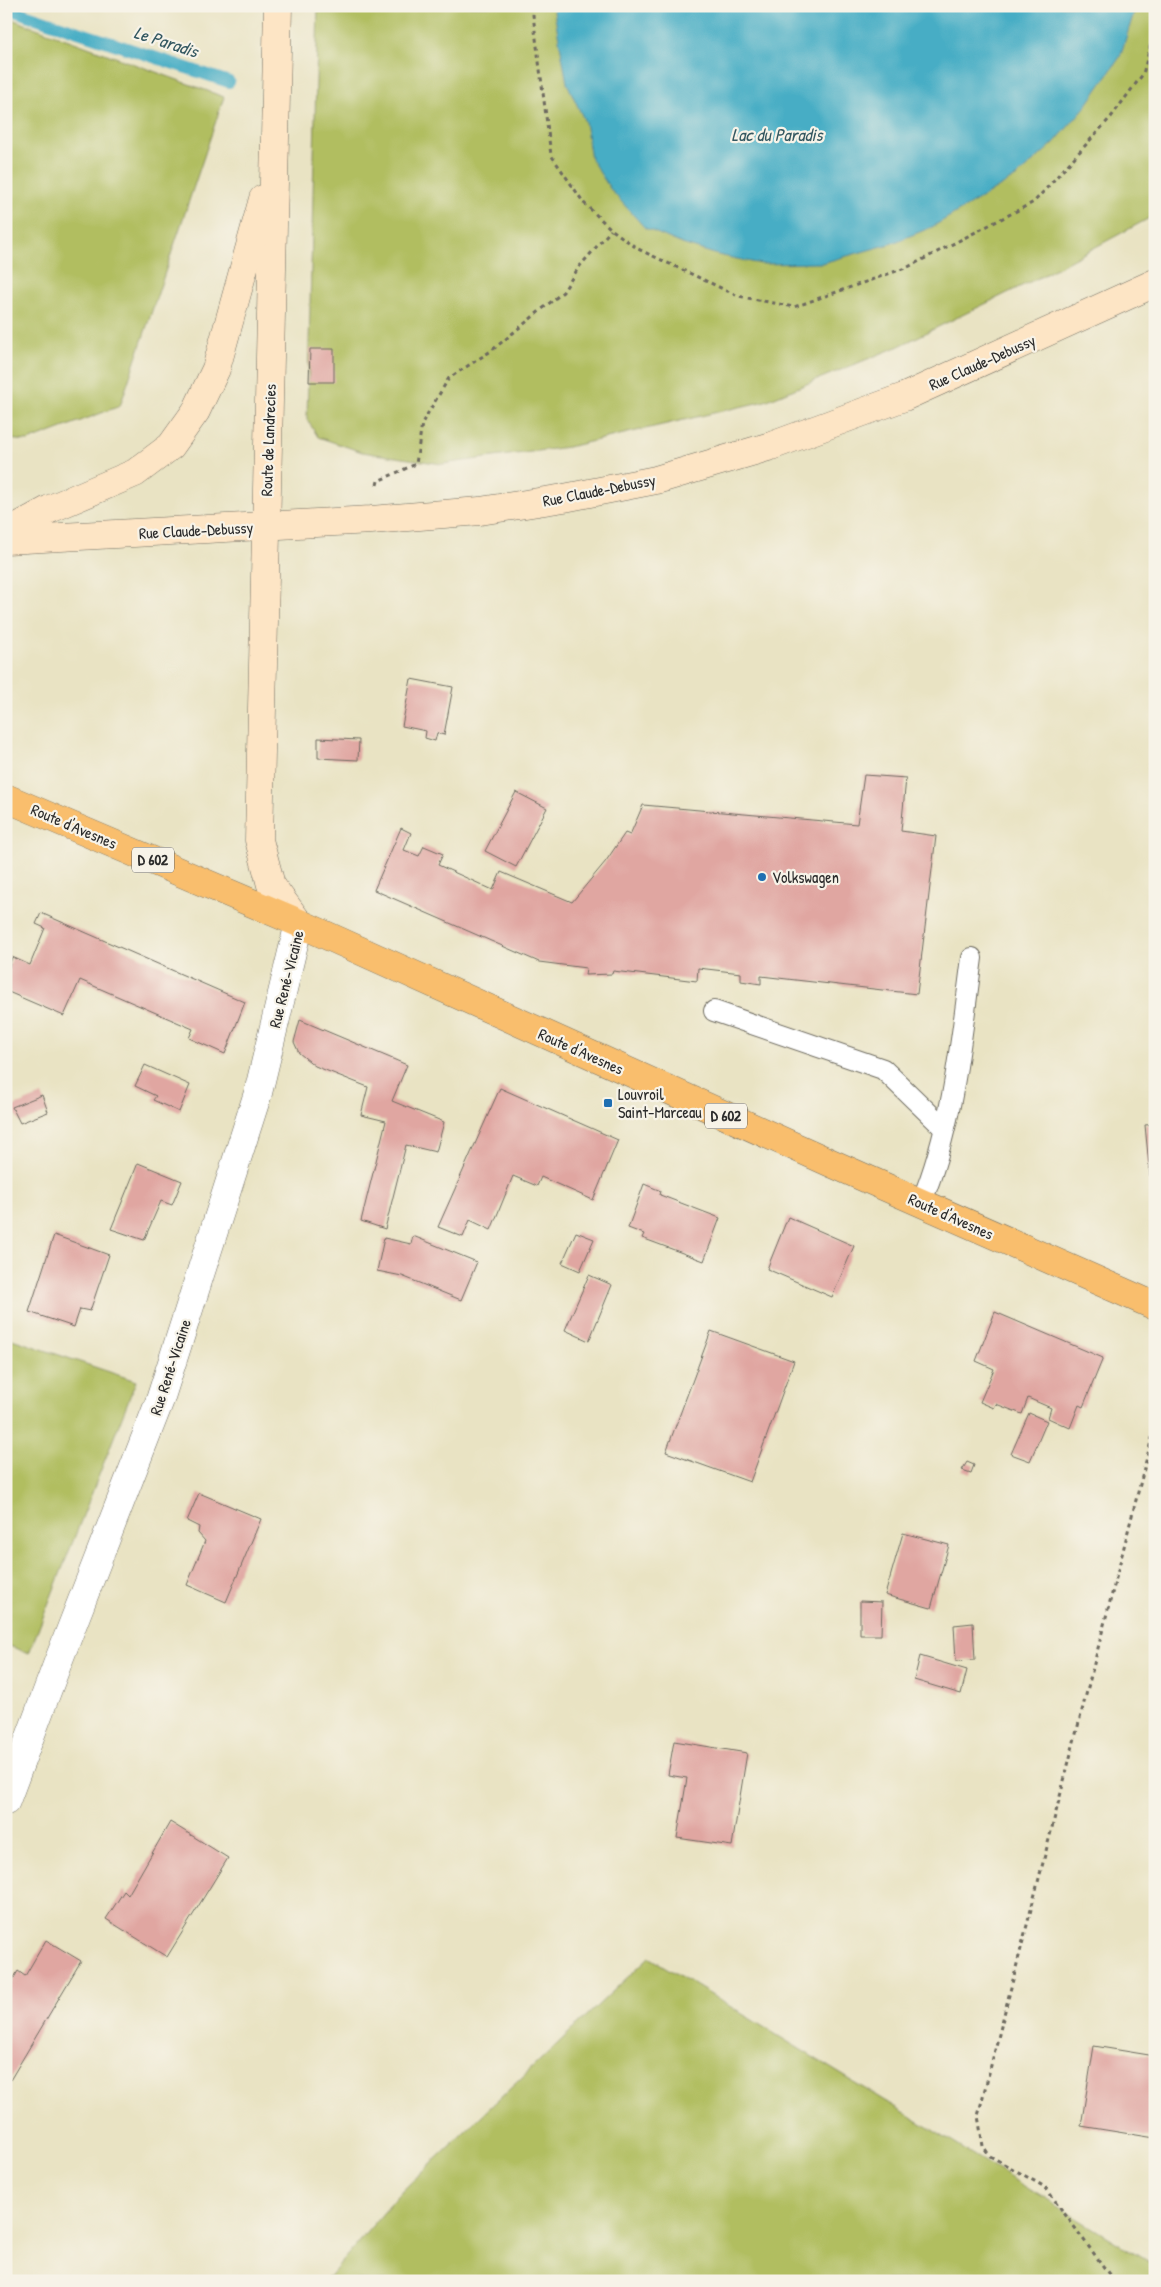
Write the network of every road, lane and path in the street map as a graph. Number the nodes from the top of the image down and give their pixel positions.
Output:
1 (278, 6) edge
2 (534, 6) edge
3 (1155, 28) edge
4 (274, 159) junction
5 (611, 229) junction
6 (1155, 283) edge
7 (371, 520) junction
8 (265, 526) junction
9 (6, 533) edge
10 (6, 540) edge
11 (6, 798) edge
12 (299, 922) junction
13 (972, 958) dead end
14 (714, 1011) dead end
15 (944, 1128) junction
16 (921, 1203) junction
17 (1155, 1306) edge
18 (1155, 1426) edge
19 (6, 1801) edge
20 (1114, 2281) edge

1 - 4 main road, Route de Landrecies
2 - 5 path
3 - 5 path
4 - 8 main road, Route de Landrecies
4 - 9 main road
5 - 7 path
6 - 7 main road, Rue Claude-Debussy
7 - 8 main road, Rue Claude-Debussy
8 - 10 main road, Rue Claude-Debussy
8 - 12 main road, Route de Landrecies
11 - 12 main road, Route d'Avesnes / D 602
12 - 16 main road, Route d'Avesnes / D 602
12 - 19 street, Rue René-Vicaine
13 - 15 lane
14 - 15 lane
15 - 16 lane
16 - 17 main road, Route d'Avesnes / D 602
18 - 20 path

